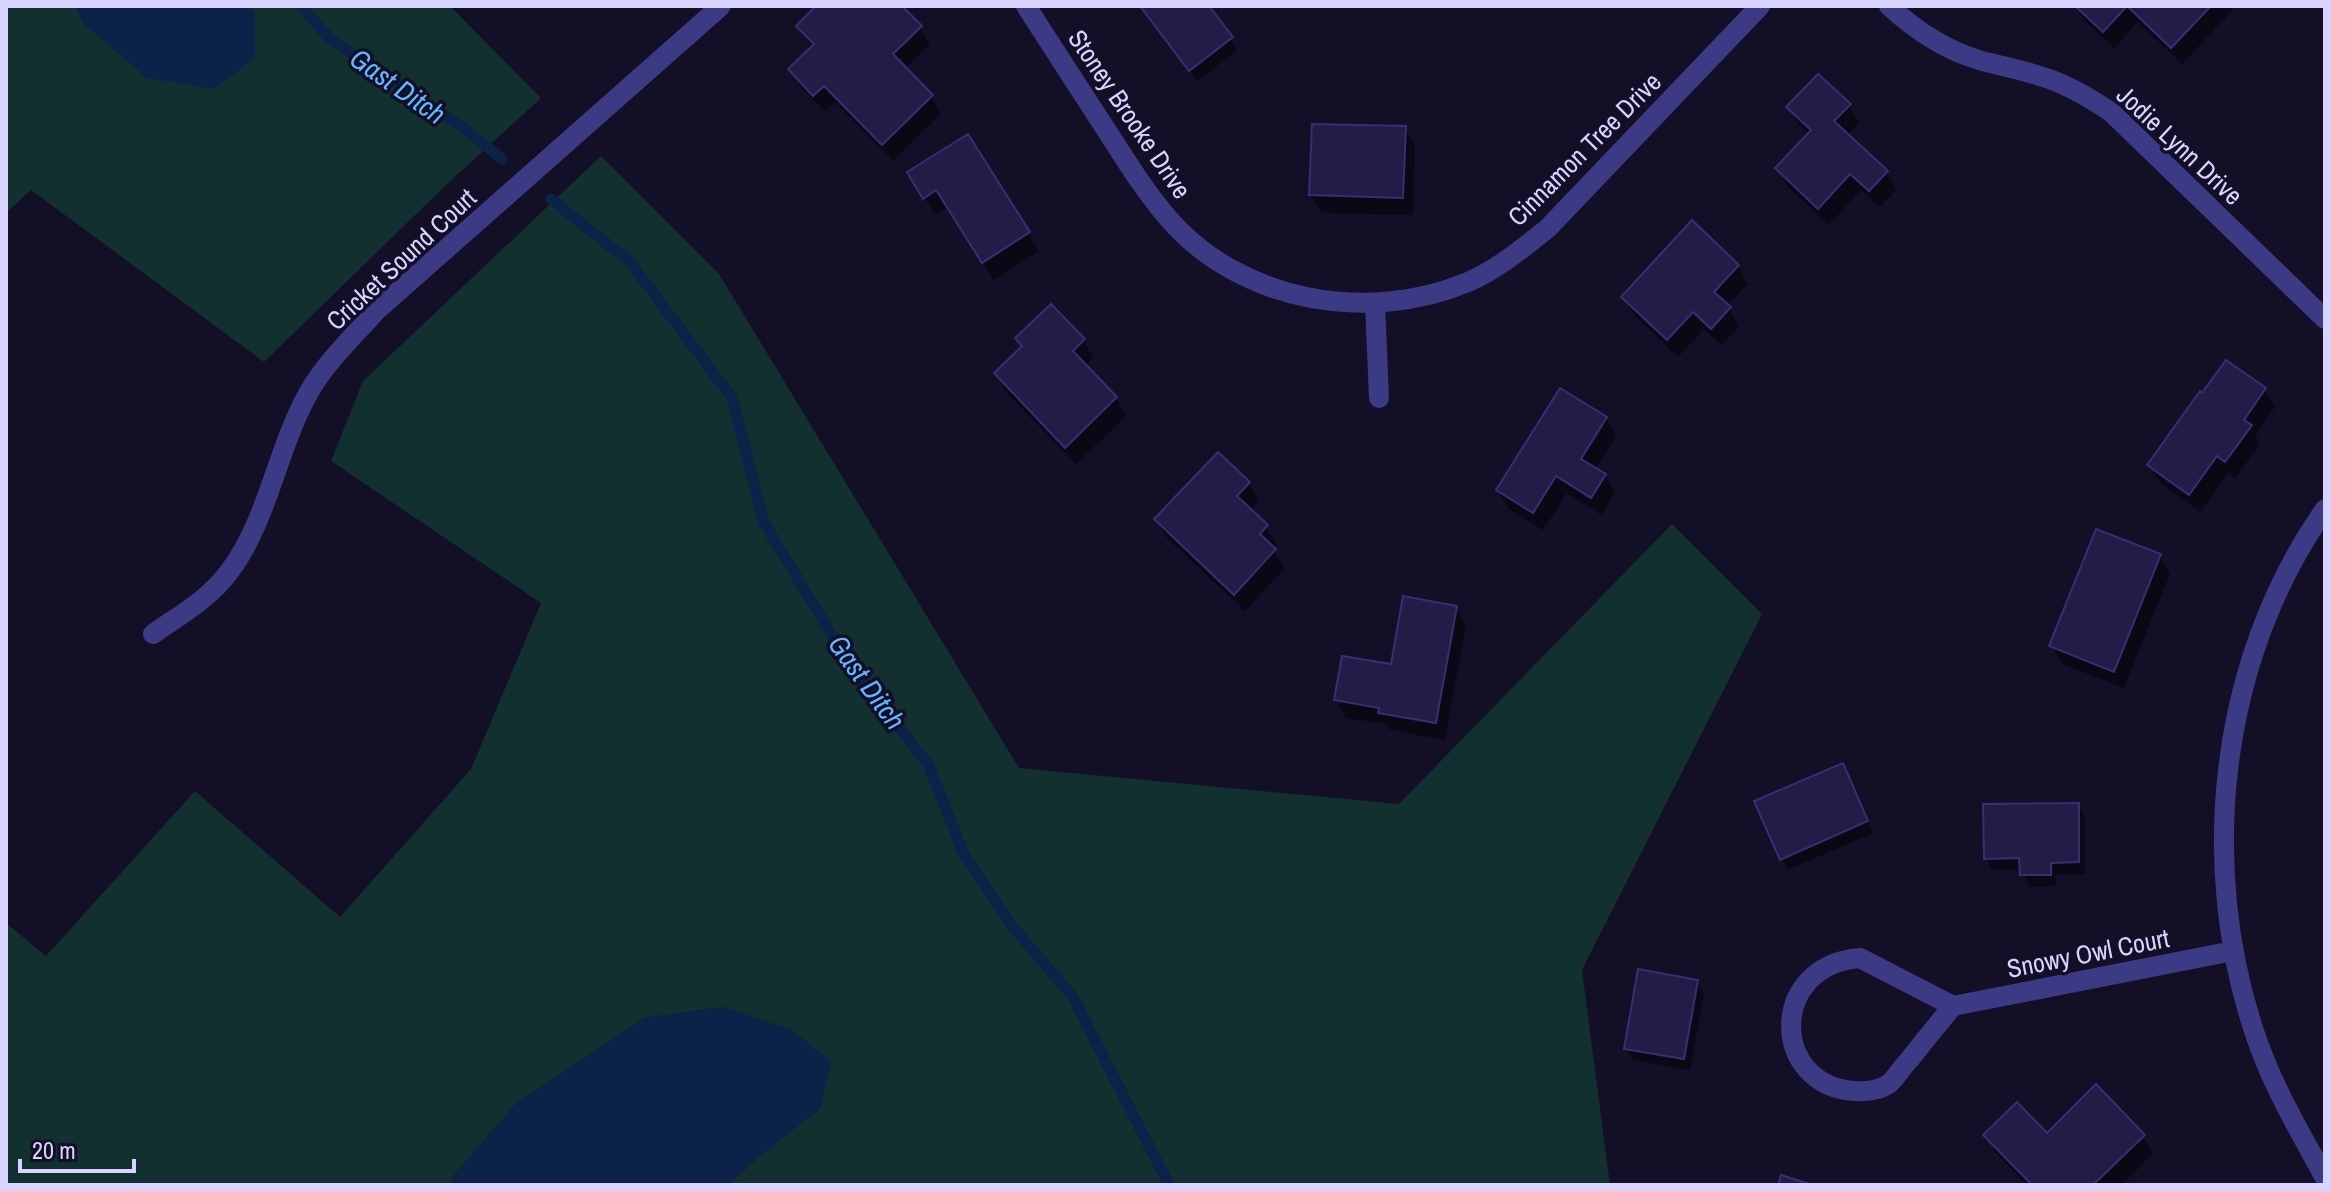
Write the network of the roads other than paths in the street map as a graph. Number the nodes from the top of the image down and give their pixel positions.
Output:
1 (721, 6) edge
2 (1026, 6) edge
3 (1760, 6) edge
4 (1889, 6) edge
5 (1375, 303) junction
6 (2325, 319) edge
7 (1379, 398) dead end
8 (2325, 509) edge
9 (153, 634) dead end
10 (2233, 951) junction
11 (1953, 1006) junction
12 (2325, 1178) edge

1 - 9 street, Cricket Sound Court
2 - 5 street, Stoney Brooke Drive
3 - 5 street, Cinnamon Tree Drive
4 - 6 street, Jodie Lynn Drive
5 - 7 street
8 - 10 street
10 - 11 street, Snowy Owl Court
10 - 12 street
11 - 11 street

